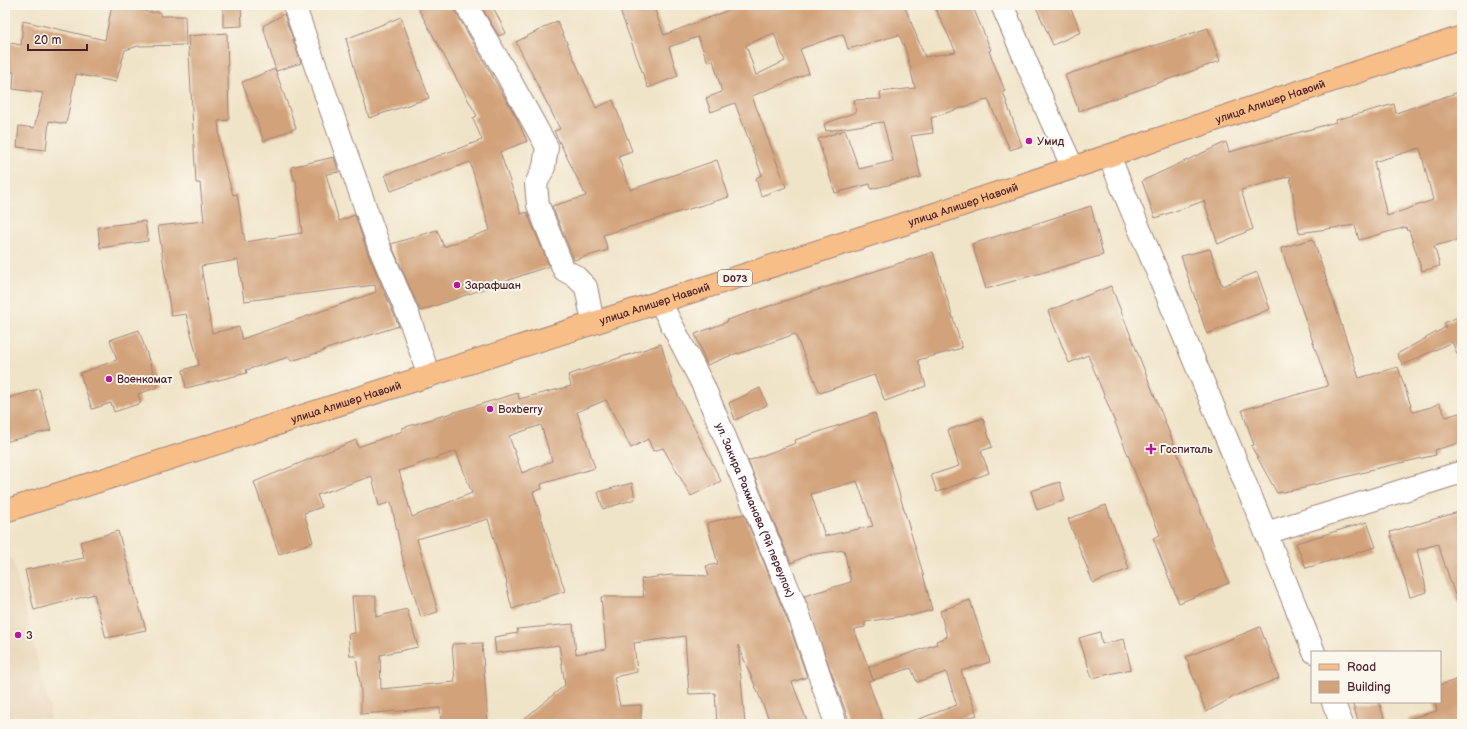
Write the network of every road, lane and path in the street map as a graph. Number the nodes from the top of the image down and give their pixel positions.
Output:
1 (294, 5) edge
2 (466, 5) edge
3 (1002, 5) edge
4 (1462, 37) edge
5 (1109, 156) junction
6 (1073, 168) junction
7 (660, 302) junction
8 (593, 323) junction
9 (429, 376) junction
10 (1462, 472) edge
11 (5, 511) edge
12 (1266, 533) junction
13 (1314, 651) edge
14 (1334, 703) edge
15 (836, 724) edge
16 (1342, 724) edge

1 - 9 street
2 - 8 street
3 - 6 street
4 - 5 main road, улица Алишер Навоий / D073
5 - 6 main road, улица Алишер Навоий / D073
5 - 12 street
6 - 7 main road, улица Алишер Навоий / D073
7 - 8 main road, улица Алишер Навоий / D073
7 - 15 street, ул. Закира Рахманова (9й переулок)
8 - 9 main road, улица Алишер Навоий / D073
9 - 11 main road, улица Алишер Навоий / D073
10 - 12 street
12 - 13 street
14 - 16 street

